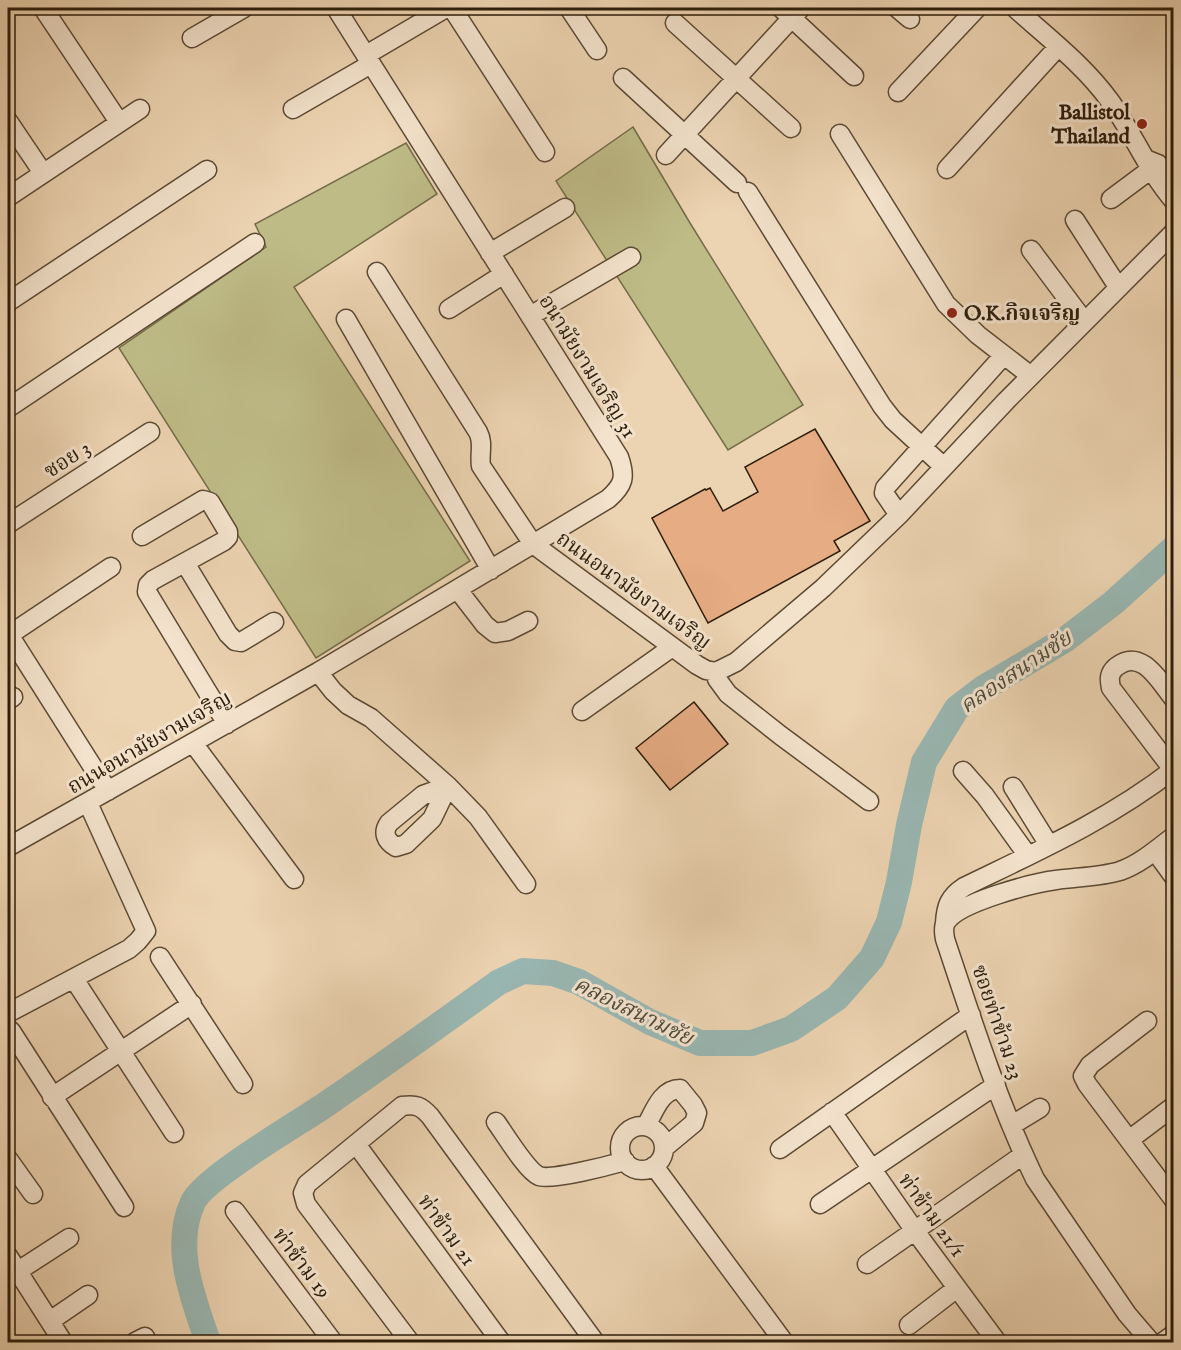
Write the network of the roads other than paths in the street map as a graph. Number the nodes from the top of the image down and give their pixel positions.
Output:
1 (43, 8) edge
2 (244, 8) edge
3 (336, 8) edge
4 (446, 8) edge
5 (452, 8) edge
6 (569, 8) edge
7 (977, 8) edge
8 (1015, 8) edge
9 (791, 11) edge
10 (675, 23) dead end
11 (192, 38) dead end
12 (1058, 47) junction
13 (597, 51) dead end
14 (369, 60) junction
15 (854, 76) dead end
16 (623, 78) dead end
17 (738, 79) junction
18 (898, 92) dead end
19 (140, 109) dead end
20 (293, 109) dead end
21 (8, 121) edge
22 (119, 122) junction
23 (791, 128) dead end
24 (685, 134) junction
25 (840, 134) dead end
26 (545, 152) dead end
27 (666, 155) dead end
28 (1152, 165) junction
29 (947, 169) dead end
30 (207, 170) dead end
31 (43, 173) junction
32 (1173, 179) edge
33 (8, 197) edge
34 (1111, 199) dead end
35 (1173, 201) edge
36 (565, 208) dead end
37 (1075, 220) dead end
38 (1173, 232) edge
39 (255, 243) dead end
40 (1031, 250) dead end
41 (490, 252) junction
42 (631, 257) dead end
43 (377, 272) dead end
44 (504, 274) junction
45 (1119, 287) junction
46 (8, 302) edge
47 (448, 309) dead end
48 (530, 316) junction
49 (346, 319) dead end
50 (1084, 321) junction
51 (1004, 355) junction
52 (1031, 376) junction
53 (8, 408) edge
54 (150, 432) dead end
55 (922, 446) junction
56 (944, 467) junction
57 (899, 514) junction
58 (8, 524) edge
59 (142, 536) dead end
60 (533, 544) junction
61 (185, 563) junction
62 (111, 567) dead end
63 (490, 570) junction
64 (458, 590) junction
65 (528, 621) dead end
66 (274, 622) dead end
67 (8, 634) edge
68 (672, 648) junction
69 (318, 672) junction
70 (716, 672) junction
71 (1173, 699) edge
72 (582, 711) dead end
73 (226, 724) junction
74 (193, 743) junction
75 (1173, 770) edge
76 (963, 771) dead end
77 (1013, 787) dead end
78 (108, 791) junction
79 (869, 801) dead end
80 (88, 803) junction
81 (1173, 836) edge
82 (1049, 845) junction
83 (8, 847) edge
84 (1155, 850) junction
85 (1028, 856) junction
86 (1173, 877) edge
87 (294, 879) dead end
88 (526, 884) dead end
89 (945, 923) junction
90 (160, 957) dead end
91 (74, 980) junction
92 (192, 1004) junction
93 (971, 1015) junction
94 (1147, 1021) dead end
95 (9, 1022) edge
96 (120, 1052) junction
97 (243, 1084) dead end
98 (996, 1085) junction
99 (52, 1097) junction
100 (1173, 1106) edge
101 (1040, 1108) dead end
102 (832, 1112) junction
103 (496, 1122) dead end
104 (1012, 1125) junction
105 (646, 1126) junction
106 (174, 1133) dead end
107 (1129, 1140) junction
108 (356, 1144) junction
109 (664, 1148) junction
110 (780, 1149) dead end
111 (1023, 1155) junction
112 (8, 1159) edge
113 (625, 1161) junction
114 (654, 1166) junction
115 (872, 1169) junction
116 (33, 1194) dead end
117 (1173, 1200) edge
118 (820, 1204) dead end
119 (124, 1207) dead end
120 (235, 1211) dead end
121 (915, 1231) junction
122 (69, 1238) dead end
123 (8, 1256) edge
124 (867, 1264) dead end
125 (18, 1271) junction
126 (957, 1288) junction
127 (88, 1295) dead end
128 (50, 1321) junction
129 (909, 1325) dead end
130 (1173, 1334) edge
131 (61, 1342) edge
132 (333, 1342) edge
133 (410, 1342) edge
134 (501, 1342) edge
135 (593, 1342) edge
136 (784, 1342) edge
137 (996, 1342) edge
138 (1151, 1342) edge
139 (1163, 1342) edge

1 - 22 street
2 - 11 street
3 - 14 street, อนามัยงามเจริญ 31
4 - 14 street
5 - 26 street
6 - 13 street
7 - 18 street
8 - 12 street
9 - 15 street
9 - 17 street
10 - 17 street
12 - 28 street
12 - 29 street
14 - 20 street
14 - 41 street, อนามัยงามเจริญ 31
16 - 24 street
17 - 23 street
17 - 24 street
19 - 22 street
21 - 31 street
22 - 31 street
24 - 27 street
24 - 55 street
25 - 51 street
28 - 32 street
28 - 34 street
28 - 35 street
30 - 46 street
31 - 33 street
36 - 41 street
37 - 45 street
38 - 45 street, ถนนอนามัยงามเจริญ
39 - 53 street
40 - 50 street
41 - 44 street, อนามัยงามเจริญ 31
42 - 48 street
43 - 60 street
44 - 47 street
44 - 48 street, อนามัยงามเจริญ 31
45 - 50 street, ถนนอนามัยงามเจริญ
48 - 60 street, อนามัยงามเจริญ 31
49 - 63 street
50 - 52 street, ถนนอนามัยงามเจริญ
51 - 52 street
51 - 55 street
52 - 56 street, ถนนอนามัยงามเจริญ
54 - 58 street, ซอย 3
55 - 56 street
55 - 57 street
56 - 57 street, ถนนอนามัยงามเจริญ
57 - 70 street, ถนนอนามัยงามเจริญ
59 - 61 street
60 - 63 street, ถนนอนามัยงามเจริญ
60 - 68 street, ถนนอนามัยงามเจริญ
61 - 66 street
61 - 73 street
62 - 67 street
63 - 64 street, ถนนอนามัยงามเจริญ
64 - 65 street
64 - 69 street, ถนนอนามัยงามเจริญ
67 - 78 street
68 - 70 street, ถนนอนามัยงามเจริญ
68 - 72 street
69 - 73 street, ถนนอนามัยงามเจริญ
69 - 88 street
70 - 79 street
71 - 75 street
73 - 74 street, ถนนอนามัยงามเจริญ
74 - 78 street, ถนนอนามัยงามเจริญ
74 - 87 street
75 - 82 street
76 - 85 street
77 - 82 street
78 - 80 street, ถนนอนามัยงามเจริญ
80 - 83 street, ถนนอนามัยงามเจริญ
80 - 91 street
81 - 84 street
82 - 85 street
84 - 86 street
84 - 89 street
85 - 89 street
89 - 93 street, ซอยท่าข้าม 23
90 - 92 street
91 - 95 street
91 - 96 street
92 - 96 street
92 - 97 street
93 - 98 street, ซอยท่าข้าม 23
93 - 102 street
94 - 107 street
95 - 99 street
96 - 99 street
96 - 106 street
98 - 104 street, ซอยท่าข้าม 23
98 - 115 street
99 - 119 street
100 - 107 street
101 - 104 street
102 - 110 street
102 - 115 street, ท่าข้าม 21/1
103 - 113 street
104 - 111 street, ซอยท่าข้าม 23
105 - 109 street
105 - 109 street
105 - 113 street
107 - 117 street
108 - 133 street
108 - 134 street, ท่าข้าม 21
108 - 135 street
109 - 114 street
111 - 121 street
111 - 138 street, ซอยท่าข้าม 23
112 - 116 street
113 - 114 street
114 - 136 street
115 - 118 street
115 - 121 street, ท่าข้าม 21/1
120 - 132 street, ท่าข้าม 19
121 - 124 street
121 - 126 street, ท่าข้าม 21/1
122 - 125 street
123 - 125 street
125 - 128 street
126 - 129 street
126 - 137 street, ท่าข้าม 21/1
127 - 128 street
128 - 131 street
130 - 139 street

